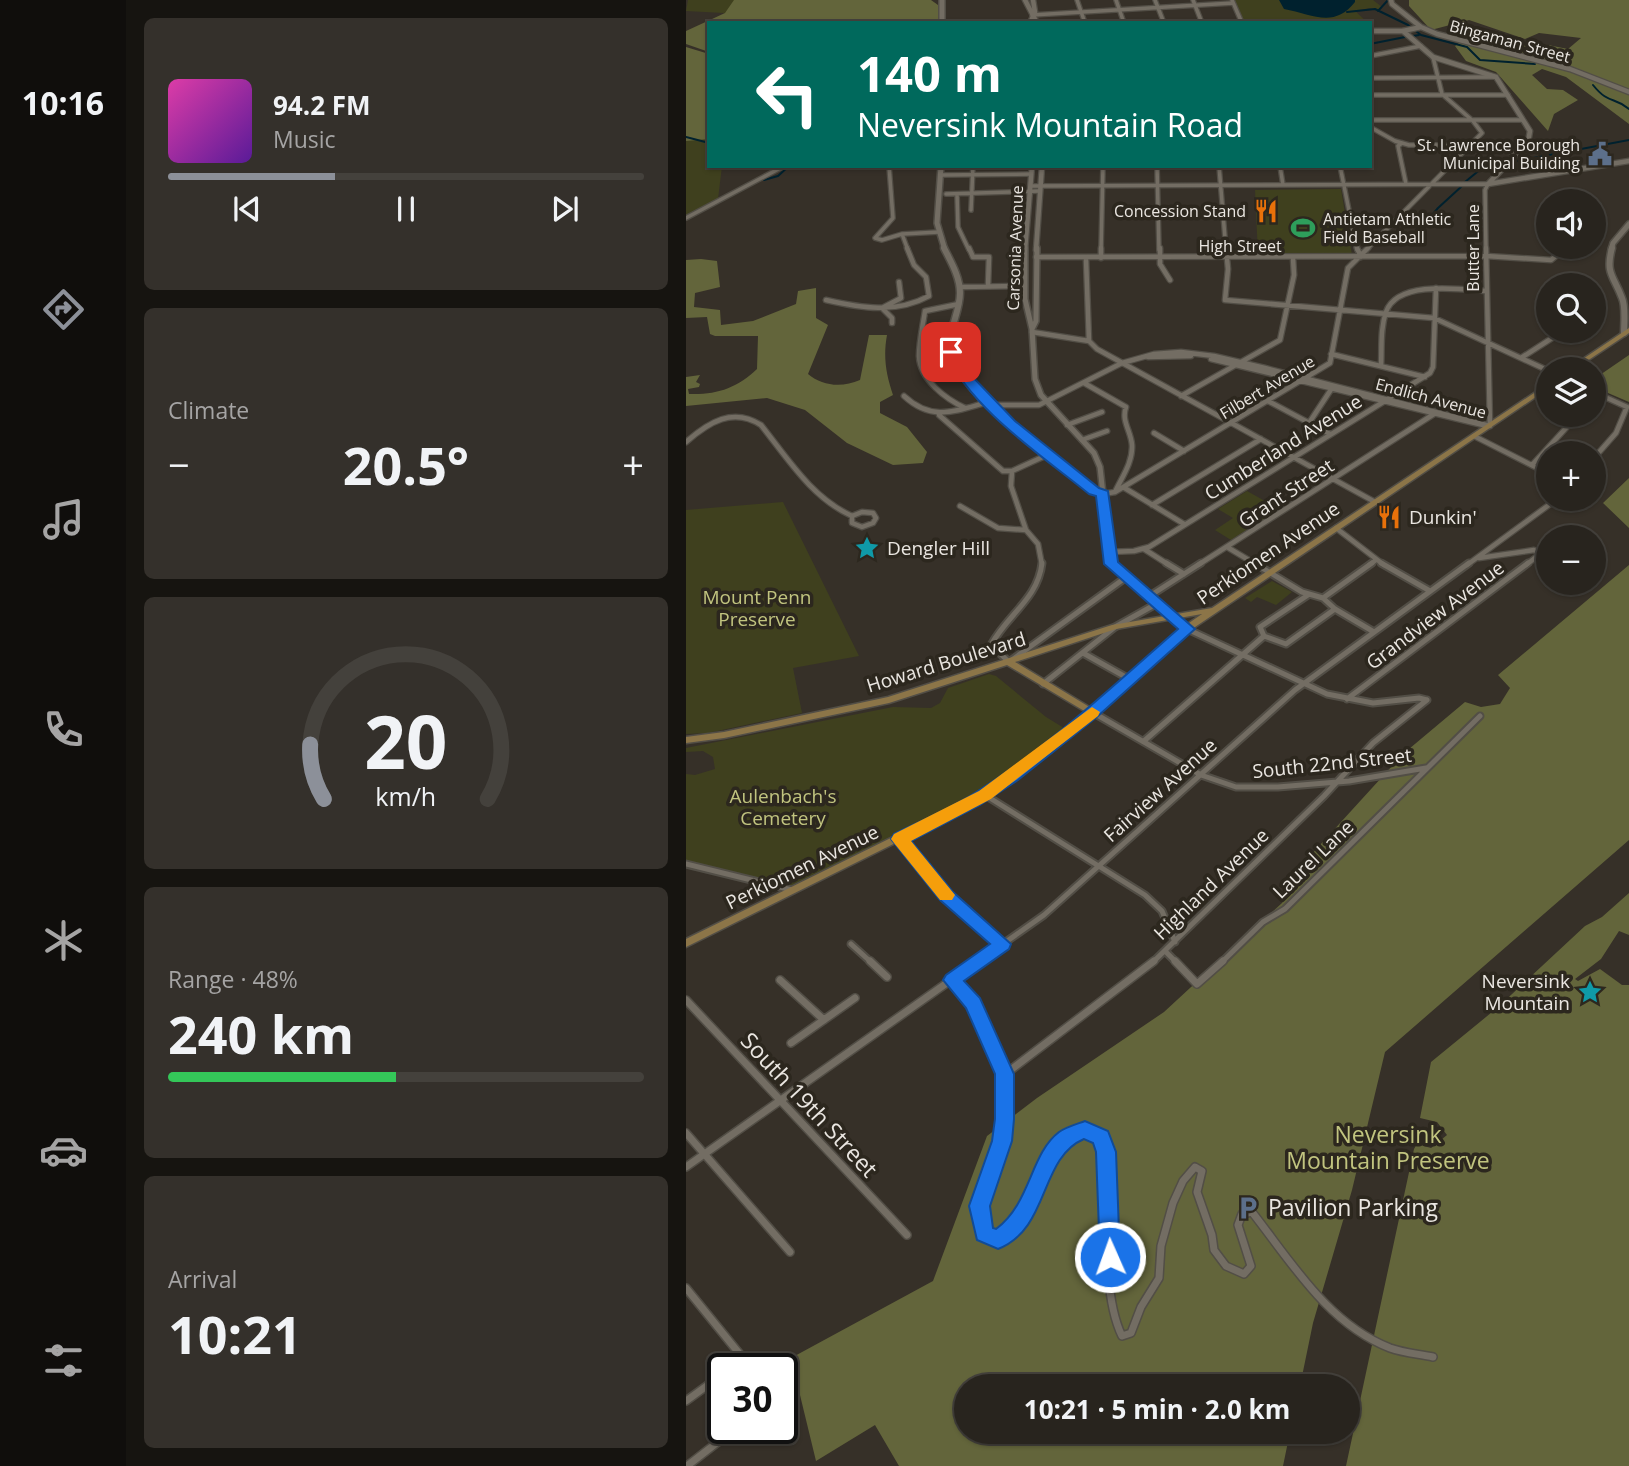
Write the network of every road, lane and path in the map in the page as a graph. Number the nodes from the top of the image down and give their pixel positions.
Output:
1 (942, 0) edge
2 (1025, 0) edge
3 (1033, 0) edge
4 (1077, 0) edge
5 (1116, 0) edge
6 (1155, 0) edge
7 (1193, 0) edge
8 (1232, 1) edge
9 (1391, 2) edge
10 (1195, 5) junction
11 (1158, 8) junction
12 (1120, 10) junction
13 (1082, 12) junction
14 (1032, 15) junction
15 (942, 21) edge
16 (1030, 21) edge
17 (1036, 21) edge
18 (1084, 21) edge
19 (1123, 21) edge
20 (1163, 21) edge
21 (1201, 21) edge
22 (1241, 21) edge
23 (1418, 28) junction
24 (1405, 31) junction
25 (1372, 32) edge
26 (1421, 46) junction
27 (1372, 56) edge
28 (1433, 57) junction
29 (1496, 77) junction
30 (1372, 78) edge
31 (1435, 78) junction
32 (1629, 92) edge
33 (1443, 95) junction
34 (1508, 95) junction
35 (1372, 96) edge
36 (1372, 120) edge
37 (1475, 120) junction
38 (1523, 120) junction
39 (1372, 128) edge
40 (1402, 144) junction
41 (1475, 145) junction
42 (1517, 153) junction
43 (1629, 161) edge
44 (780, 168) edge
45 (890, 168) edge
46 (941, 168) edge
47 (973, 168) edge
48 (1032, 168) edge
49 (1042, 168) edge
50 (1103, 168) edge
51 (1157, 168) edge
52 (1219, 168) edge
53 (1280, 168) edge
54 (1340, 168) edge
55 (973, 174) junction
56 (1031, 174) junction
57 (940, 175) junction
58 (1406, 184) junction
59 (1435, 184) junction
60 (1488, 184) junction
61 (1220, 185) junction
62 (1283, 185) junction
63 (1343, 185) junction
64 (1103, 186) junction
65 (1158, 186) junction
66 (1031, 189) junction
67 (1040, 189) junction
68 (946, 194) dead end
69 (957, 194) junction
70 (972, 194) junction
71 (971, 210) dead end
72 (686, 218) edge
73 (1629, 224) edge
74 (939, 232) junction
75 (902, 234) junction
76 (1486, 256) junction
77 (1036, 257) junction
78 (1361, 257) junction
79 (1101, 258) junction
80 (1158, 258) junction
81 (1227, 258) junction
82 (1293, 258) junction
83 (1522, 258) joint
84 (1086, 259) junction
85 (1536, 259) edge
86 (1170, 280) dead end
87 (899, 282) dead end
88 (988, 286) junction
89 (1025, 286) junction
90 (960, 287) junction
91 (1436, 288) junction
92 (1486, 291) junction
93 (826, 300) dead end
94 (1225, 300) joint
95 (959, 304) junction
96 (910, 305) junction
97 (1287, 307) junction
98 (882, 308) junction
99 (925, 311) junction
100 (1338, 311) junction
101 (1386, 314) junction
102 (1434, 318) junction
103 (892, 323) dead end
104 (1032, 330) junction
105 (1627, 332) edge
106 (1090, 341) junction
107 (1487, 342) junction
108 (1544, 343) edge
109 (1331, 354) junction
110 (1147, 357) joint
111 (1589, 357) edge
112 (1521, 358) junction
113 (975, 363) dead end
114 (1122, 363) junction
115 (1240, 364) junction
116 (1536, 365) edge
117 (1381, 366) junction
118 (958, 368) junction
119 (926, 376) junction
120 (1425, 377) junction
121 (1304, 380) junction
122 (1084, 383) junction
123 (1333, 387) junction
124 (1536, 394) edge
125 (905, 396) dead end
126 (1181, 396) junction
127 (1606, 398) edge
128 (1385, 400) junction
129 (1268, 401) junction
130 (990, 403) junction
131 (1046, 403) junction
132 (1627, 407) edge
133 (965, 408) junction
134 (1102, 412) dead end
135 (1436, 413) junction
136 (939, 415) junction
137 (1231, 423) junction
138 (1309, 423) junction
139 (1067, 425) junction
140 (1490, 426) junction
141 (1567, 427) edge
142 (1107, 431) dead end
143 (1154, 433) dead end
144 (1330, 434) junction
145 (1474, 436) junction
146 (1261, 439) junction
147 (1082, 440) junction
148 (686, 442) edge
149 (1606, 444) edge
150 (1184, 451) junction
151 (1048, 455) junction
152 (1293, 457) junction
153 (1532, 465) junction
154 (1536, 467) edge
155 (1012, 471) junction
156 (1334, 479) junction
157 (1123, 487) junction
158 (1115, 492) junction
159 (1103, 494) junction
160 (1375, 502) junction
161 (1152, 505) junction
162 (960, 506) dead end
163 (1541, 511) edge
164 (852, 516) junction
165 (1184, 524) junction
166 (1336, 528) junction
167 (1026, 530) junction
168 (1227, 547) junction
169 (1144, 549) junction
170 (1109, 552) junction
171 (1476, 558) junction
172 (1376, 559) junction
173 (1269, 572) junction
174 (1184, 574) junction
175 (1125, 578) junction
176 (1430, 591) junction
177 (1308, 595) junction
178 (1148, 597) junction
179 (1323, 598) junction
180 (1156, 604) junction
181 (1335, 609) junction
182 (1214, 610) junction
183 (1172, 617) junction
184 (1115, 627) junction
185 (1187, 629) junction
186 (1374, 632) junction
187 (1264, 636) junction
188 (1083, 653) junction
189 (1241, 656) junction
190 (1009, 662) junction
191 (1131, 680) junction
192 (1044, 684) junction
193 (1302, 684) junction
194 (1347, 699) junction
195 (1092, 712) junction
196 (1480, 716) dead end
197 (686, 740) edge
198 (1144, 741) junction
199 (1427, 767) junction
200 (1201, 775) junction
201 (1339, 780) junction
202 (985, 795) junction
203 (900, 839) junction
204 (686, 864) edge
205 (1100, 865) junction
206 (793, 891) junction
207 (1175, 942) junction
208 (686, 943) edge
209 (852, 943) dead end
210 (1002, 944) junction
211 (1165, 951) junction
212 (887, 976) dead end
213 (780, 980) dead end
214 (952, 980) junction
215 (855, 998) dead end
216 (686, 1000) edge
217 (824, 1020) junction
218 (792, 1043) dead end
219 (1004, 1074) junction
220 (780, 1101) junction
221 (686, 1133) edge
222 (704, 1154) junction
223 (686, 1167) edge
224 (906, 1235) dead end
225 (790, 1252) dead end
226 (686, 1288) edge
227 (738, 1353) edge
228 (1433, 1357) dead end
229 (707, 1386) edge
230 (686, 1401) edge
231 (715, 1444) edge
232 (687, 1466) edge

1 - 15 main road
2 - 14 street
3 - 14 street
4 - 13 street
5 - 12 street
6 - 11 street
7 - 10 street
8 - 10 street
8 - 22 street
9 - 23 street, Bingaman Street
10 - 11 street
10 - 21 street
11 - 12 street
11 - 20 street
12 - 13 street
12 - 19 street
13 - 14 street
13 - 18 street
14 - 16 street
14 - 17 street
23 - 24 street
23 - 32 street, Bingaman Street
24 - 25 street
24 - 26 street
26 - 27 street
26 - 28 street
28 - 29 street
28 - 31 street
29 - 31 street
29 - 34 street
30 - 31 street
31 - 33 street
33 - 34 street
33 - 35 street
33 - 37 street
34 - 38 street
36 - 37 street
37 - 38 street
37 - 41 street
38 - 42 street, Butter Lane
39 - 40 street
40 - 41 street
40 - 58 street
41 - 42 street
41 - 59 street, Filbert Avenue
42 - 60 street, Butter Lane
43 - 60 street
44 - 72 street
45 - 75 street
46 - 57 main road
47 - 55 street
48 - 56 street, Carsonia Avenue
49 - 67 street, Carsonia Avenue
50 - 64 street
51 - 65 street
52 - 61 street
53 - 62 street
54 - 63 street
55 - 56 street
55 - 57 street
55 - 70 street
56 - 66 street, Carsonia Avenue
57 - 74 main road
58 - 59 street
58 - 63 street
59 - 60 street
59 - 78 street, Filbert Avenue
60 - 76 street, Butter Lane
61 - 62 street
61 - 65 street
61 - 81 street
62 - 63 street
63 - 78 street
64 - 65 street
64 - 67 street
64 - 79 street
65 - 80 street
66 - 67 street
66 - 70 street
66 - 89 street, Carsonia Avenue
67 - 77 street, Carsonia Avenue
68 - 69 street
69 - 70 street
69 - 88 street
70 - 71 street
73 - 105 main road
74 - 75 street
74 - 90 main road
75 - 96 street
76 - 78 street, High Street
76 - 83 street
76 - 92 street, Butter Lane
77 - 84 street, High Street
77 - 104 street, Carsonia Avenue
78 - 82 street, High Street
78 - 100 street, Filbert Avenue
79 - 80 street, High Street
79 - 84 street, High Street
80 - 81 street, High Street
80 - 86 street
81 - 82 street, High Street
81 - 94 street
82 - 97 street
83 - 85 street
84 - 106 street
87 - 98 street
88 - 89 street
88 - 90 street
89 - 104 street, Carsonia Avenue
90 - 95 main road
91 - 92 street
91 - 101 street
91 - 102 street
92 - 107 street, Butter Lane
93 - 98 street
94 - 97 street
95 - 99 street
95 - 118 main road
96 - 98 street
96 - 99 street
97 - 100 street
97 - 115 street
98 - 103 street
99 - 119 street
100 - 101 street
100 - 109 street, Filbert Avenue
101 - 102 street
101 - 117 street
102 - 107 street
102 - 120 street
104 - 106 street
104 - 131 street, Carsonia Avenue
105 - 111 main road
106 - 114 street
107 - 112 street
107 - 140 street, Butter Lane
108 - 112 street
109 - 117 street
109 - 121 street, Filbert Avenue
110 - 114 street, Endlich Avenue
110 - 115 street, Endlich Avenue
112 - 116 street
113 - 118 street
114 - 122 street, Endlich Avenue
114 - 126 street
115 - 121 street, Endlich Avenue
115 - 126 street
117 - 120 street
118 - 119 street
118 - 130 main road
119 - 133 street
120 - 128 street, Cumberland Avenue
121 - 123 street, Endlich Avenue
121 - 129 street, Filbert Avenue
122 - 131 street, Endlich Avenue
122 - 158 street
123 - 128 street, Endlich Avenue
123 - 138 street
124 - 140 main road, Perkiomen Avenue
125 - 136 street
126 - 137 street
127 - 132 street
128 - 135 street, Endlich Avenue
128 - 144 street, Cumberland Avenue
129 - 137 street, Filbert Avenue
129 - 138 street
130 - 131 street, Endlich Avenue
130 - 133 street, Endlich Avenue
130 - 151 main road
131 - 139 street, Carsonia Avenue
132 - 149 street
133 - 136 street, Endlich Avenue
134 - 139 street
135 - 140 street, Endlich Avenue
135 - 156 street, Grant Street
136 - 155 street
137 - 146 street
137 - 150 street, Filbert Avenue
138 - 144 street
139 - 147 street, Carsonia Avenue
140 - 145 main road, Perkiomen Avenue
141 - 153 street
142 - 147 street
143 - 150 street
144 - 152 street, Cumberland Avenue
145 - 153 street
145 - 160 main road, Perkiomen Avenue
146 - 152 street
146 - 161 street
147 - 159 street, Carsonia Avenue
148 - 164 street
150 - 157 street, Filbert Avenue
151 - 155 street
151 - 159 main road
152 - 156 street
152 - 165 street, Cumberland Avenue
153 - 154 street
155 - 167 street
156 - 160 street
156 - 168 street, Grant Street
157 - 158 street, Filbert Avenue
157 - 161 street
158 - 159 street, Filbert Avenue
159 - 170 main road
160 - 166 main road, Perkiomen Avenue
161 - 165 street
162 - 167 street
163 - 171 street, Fairview Avenue
164 - 164 street
165 - 169 street, Cumberland Avenue
166 - 172 street
166 - 173 main road, Perkiomen Avenue
167 - 190 street
168 - 173 street
168 - 174 street, Grant Street
169 - 170 street, Cumberland Avenue
169 - 174 street
170 - 175 main road
171 - 176 street, Fairview Avenue
171 - 194 street, Grandview Avenue
172 - 176 street
172 - 179 street
173 - 177 street
173 - 182 main road, Perkiomen Avenue
174 - 178 street, Grant Street
175 - 178 main road
175 - 190 street
176 - 186 street, Fairview Avenue
177 - 179 street
177 - 187 street
178 - 180 main road
179 - 181 street
180 - 183 main road
180 - 184 street
181 - 186 street
181 - 187 street
182 - 183 main road, Howard Boulevard
182 - 185 main road, Perkiomen Avenue
183 - 184 main road, Howard Boulevard
183 - 185 main road
184 - 188 street
184 - 190 main road, Howard Boulevard
185 - 189 street
185 - 191 main road, Perkiomen Avenue
186 - 193 street, Fairview Avenue
187 - 189 street
188 - 191 street
188 - 192 street
189 - 193 street
189 - 198 street
190 - 192 main road
190 - 197 main road, Howard Boulevard
191 - 195 main road, Perkiomen Avenue
192 - 195 main road
193 - 194 street
193 - 200 street, Fairview Avenue
194 - 201 street, Highland Avenue
195 - 198 street, South 22nd Street
195 - 202 main road, Perkiomen Avenue
196 - 199 street, Laurel Lane
198 - 200 street, South 22nd Street
199 - 201 street, South 22nd Street
199 - 211 street, Laurel Lane
200 - 201 street, South 22nd Street
200 - 205 street, Fairview Avenue
201 - 207 street, Highland Avenue
202 - 203 main road, Perkiomen Avenue
202 - 205 street
203 - 206 main road, Perkiomen Avenue
203 - 210 street
204 - 206 street
205 - 207 street
205 - 210 street, Fairview Avenue
206 - 208 main road, Perkiomen Avenue
207 - 211 street, Highland Avenue
209 - 212 street
210 - 214 street, Fairview Avenue
211 - 219 street, Highland Avenue
213 - 217 street
214 - 219 street
214 - 220 street, Fairview Avenue
215 - 217 street
216 - 220 street, South 19th Street
217 - 218 street
219 - 228 street
220 - 222 street, Fairview Avenue
220 - 224 street, South 19th Street
221 - 222 street
222 - 223 street, Fairview Avenue
222 - 225 street
226 - 227 street
229 - 230 street
231 - 232 street

